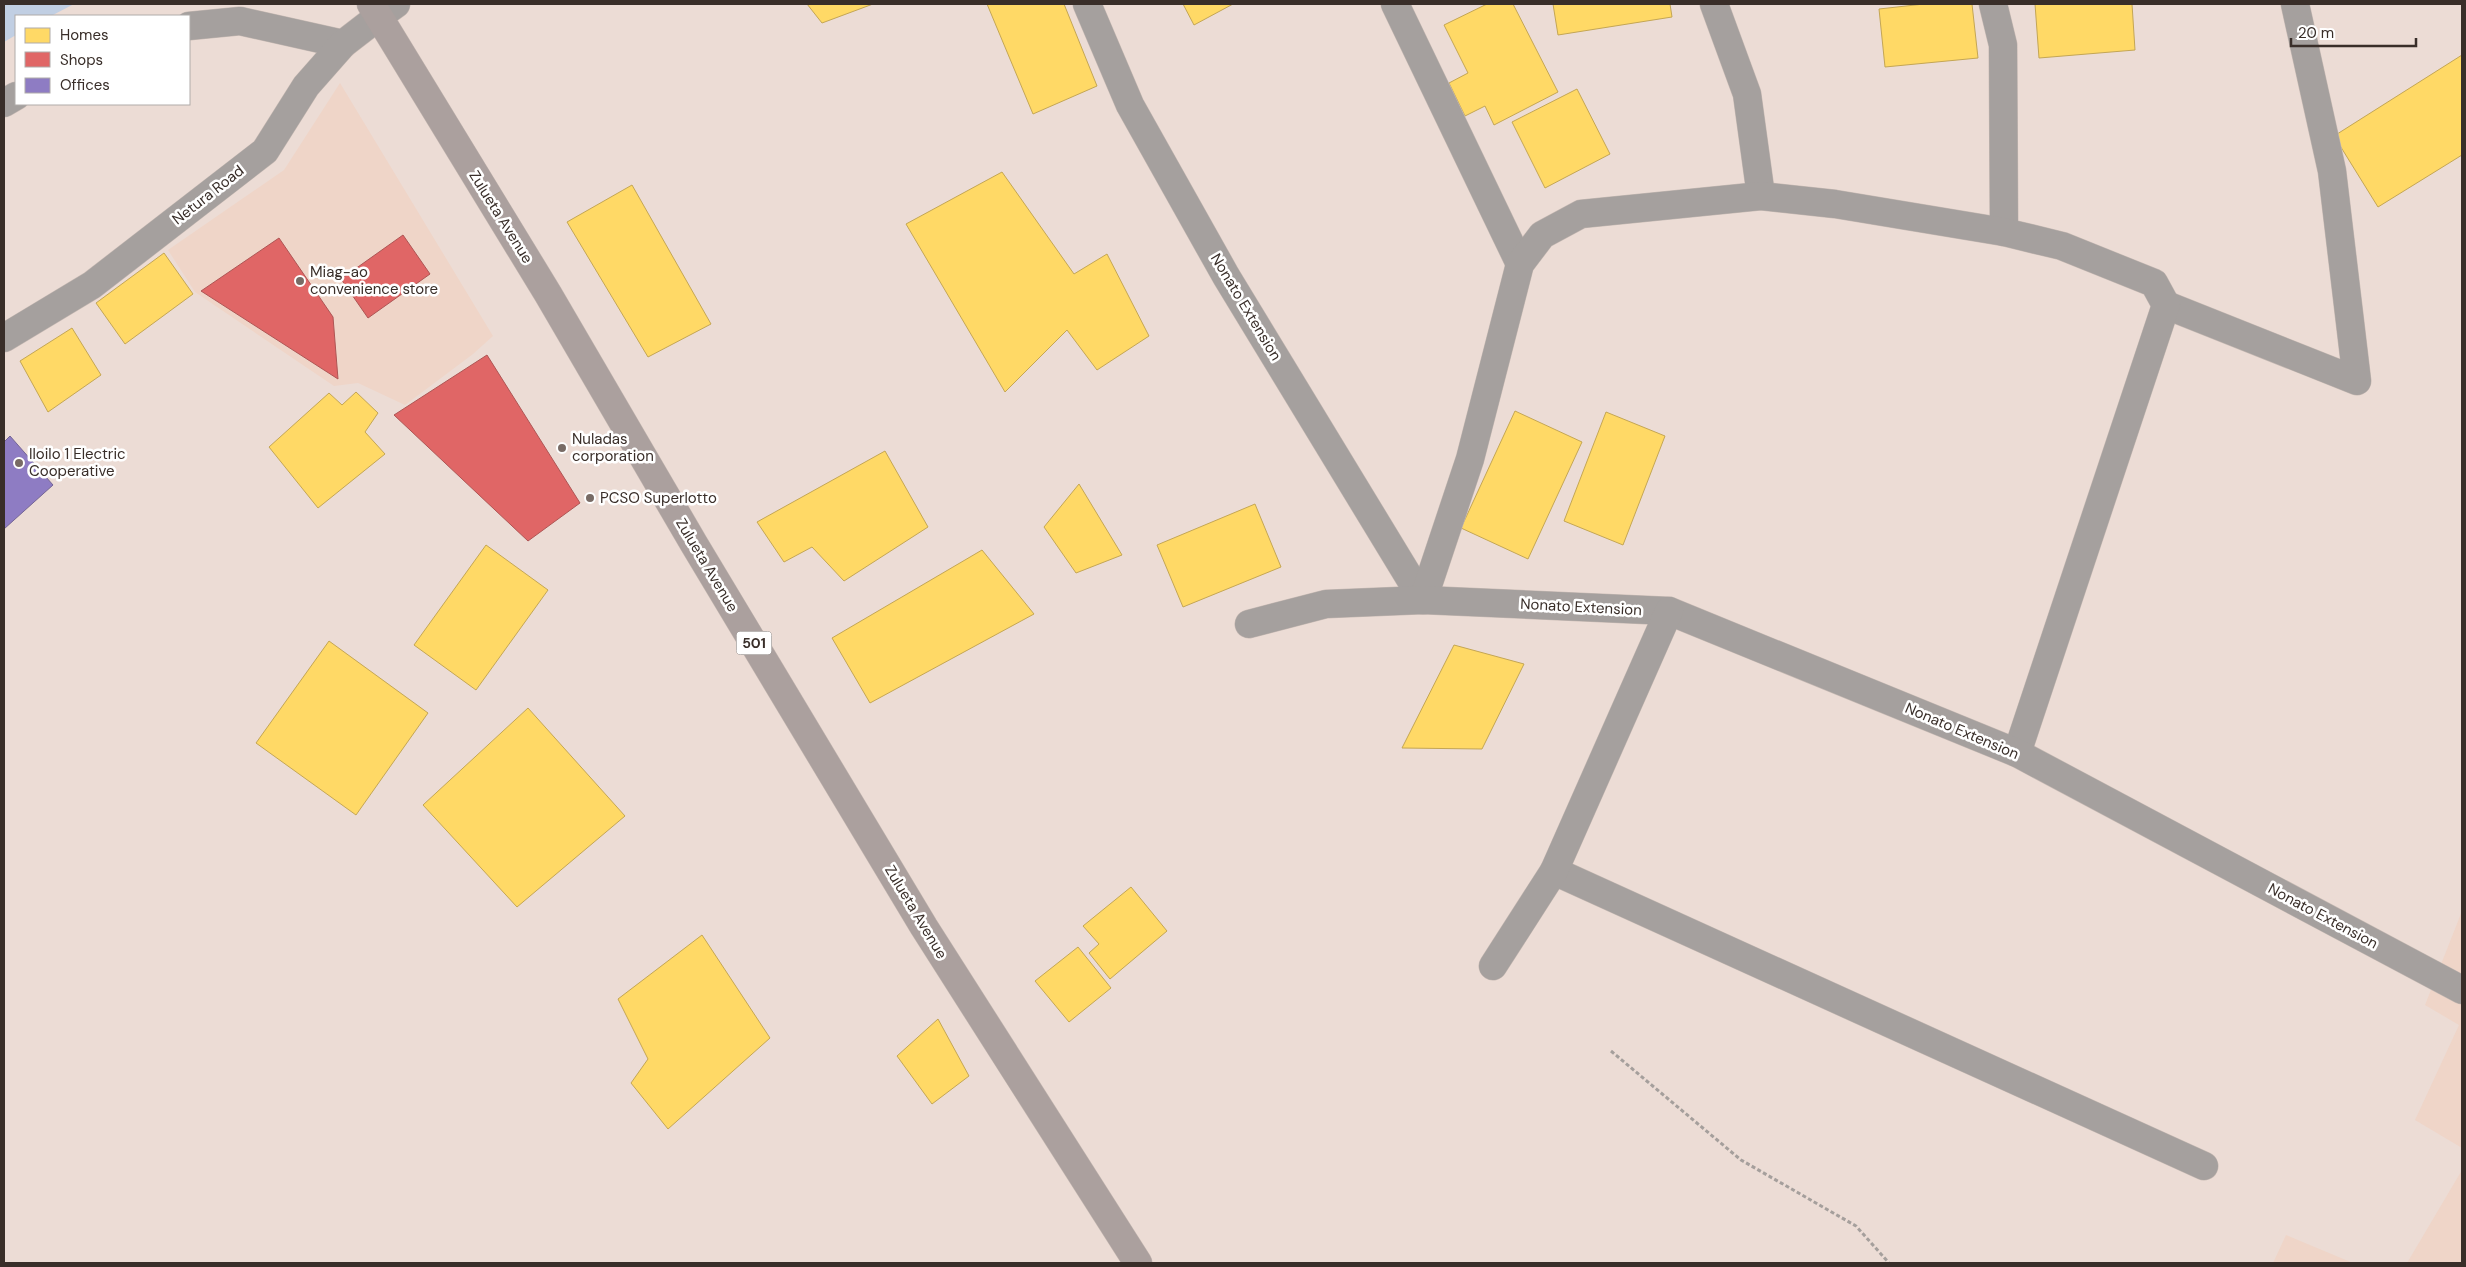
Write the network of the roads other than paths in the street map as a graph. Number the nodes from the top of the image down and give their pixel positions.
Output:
1 (1087, 4) edge
2 (1395, 4) edge
3 (1714, 4) edge
4 (1993, 4) edge
5 (2295, 4) edge
6 (382, 8) edge
7 (190, 26) edge
8 (343, 44) junction
9 (15, 97) edge
10 (4, 103) edge
11 (1761, 196) junction
12 (2004, 232) junction
13 (1520, 264) junction
14 (2166, 305) junction
15 (4, 338) edge
16 (1423, 600) junction
17 (1669, 611) junction
18 (1249, 624) dead end
19 (2017, 753) junction
20 (1554, 871) junction
21 (1493, 966) dead end
22 (2462, 990) edge
23 (2204, 1166) dead end
24 (1138, 1263) edge

1 - 16 street, Nonato Extension
2 - 13 street
3 - 11 street
4 - 12 street
5 - 14 street
6 - 8 street, Netura Road
6 - 24 main road, Zulueta Avenue / 501
7 - 8 street
8 - 15 street, Netura Road
9 - 10 street
11 - 12 street
11 - 13 street
12 - 14 street
13 - 16 street
14 - 19 street
16 - 17 street, Nonato Extension
16 - 18 street, Nonato Extension
17 - 19 street, Nonato Extension
17 - 20 street
19 - 22 street, Nonato Extension
20 - 21 street
20 - 23 street

